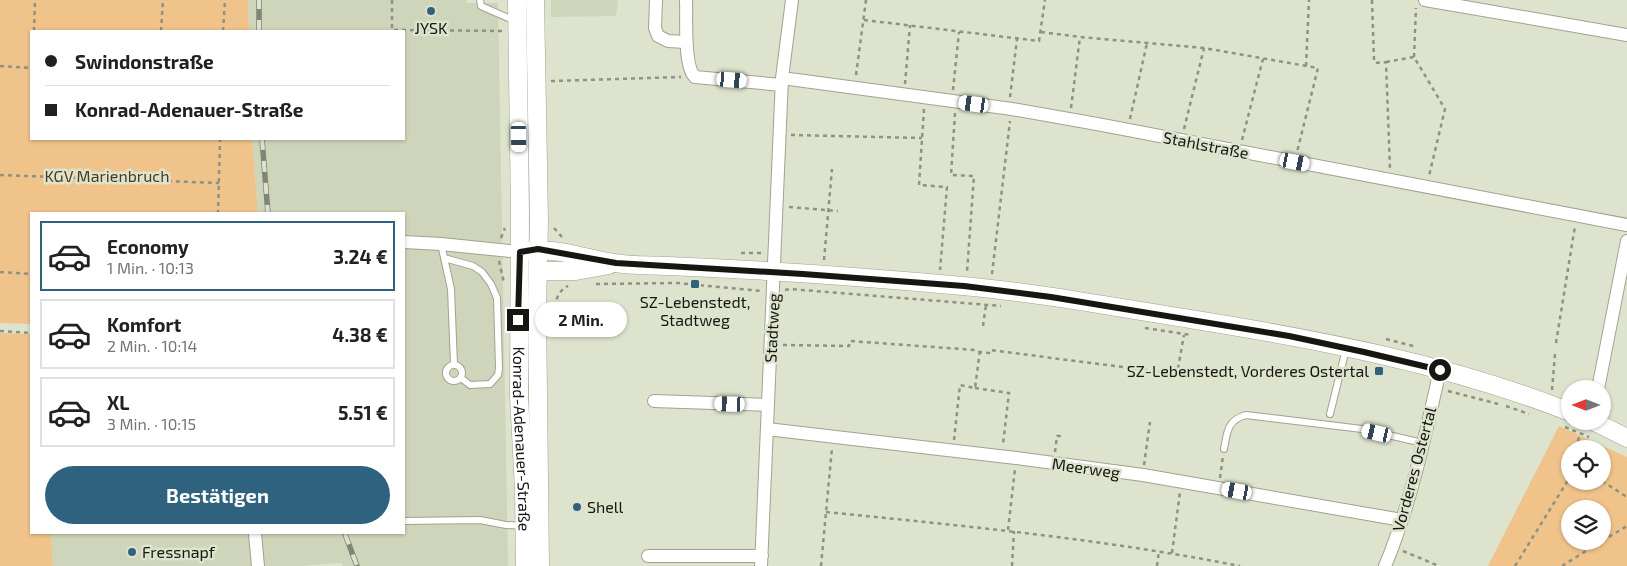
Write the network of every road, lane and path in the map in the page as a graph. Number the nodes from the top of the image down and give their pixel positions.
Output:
1 (35, 0) edge
2 (163, 0) edge
3 (225, 0) edge
4 (392, 0) edge
5 (517, 0) edge
6 (535, 0) edge
7 (656, 0) edge
8 (686, 0) edge
9 (792, 0) edge
10 (866, 0) edge
11 (1045, 0) edge
12 (1309, 0) edge
13 (1372, 0) edge
14 (1416, 0) edge
15 (1425, 0) edge
16 (480, 3) edge
17 (1478, 4) edge
18 (864, 20) junction
19 (512, 26) junction
20 (910, 26) junction
21 (34, 30) edge
22 (161, 30) edge
23 (223, 30) edge
24 (959, 32) junction
25 (1041, 32) junction
26 (1627, 35) edge
27 (1080, 37) junction
28 (1017, 39) junction
29 (686, 42) junction
30 (1147, 43) junction
31 (1204, 48) junction
32 (1414, 57) junction
33 (1263, 59) junction
34 (1386, 62) junction
35 (0, 66) edge
36 (1306, 66) junction
37 (30, 68) edge
38 (695, 77) junction
39 (548, 81) dead end
40 (782, 81) junction
41 (854, 88) junction
42 (904, 94) junction
43 (925, 97) junction
44 (954, 101) junction
45 (1010, 109) junction
46 (1069, 119) junction
47 (1128, 130) junction
48 (780, 135) junction
49 (922, 138) junction
50 (220, 140) edge
51 (1182, 140) junction
52 (1239, 151) junction
53 (1295, 162) junction
54 (832, 169) dead end
55 (0, 175) edge
56 (1391, 180) junction
57 (219, 183) junction
58 (1426, 187) junction
59 (777, 206) junction
60 (828, 210) junction
61 (838, 211) dead end
62 (218, 212) edge
63 (1576, 215) junction
64 (1627, 225) edge
65 (553, 227) dead end
66 (568, 239) dead end
67 (405, 242) edge
68 (1627, 242) edge
69 (441, 244) junction
70 (538, 249) junction
71 (520, 252) junction
72 (735, 253) dead end
73 (444, 258) junction
74 (616, 263) junction
75 (775, 263) junction
76 (824, 263) dead end
77 (940, 268) dead end
78 (538, 271) junction
79 (0, 272) edge
80 (30, 274) edge
81 (967, 274) dead end
82 (992, 277) dead end
83 (574, 284) dead end
84 (590, 284) dead end
85 (774, 292) junction
86 (986, 305) junction
87 (1004, 307) dead end
88 (552, 322) dead end
89 (983, 326) dead end
90 (1145, 328) dead end
91 (0, 331) edge
92 (30, 332) edge
93 (1556, 342) dead end
94 (783, 345) dead end
95 (1346, 348) junction
96 (980, 351) junction
97 (1555, 354) dead end
98 (454, 364) junction
99 (1440, 370) junction
100 (461, 378) junction
101 (1600, 380) edge
102 (976, 388) junction
103 (1436, 389) junction
104 (1551, 394) dead end
105 (654, 402) dead end
106 (768, 405) junction
107 (1330, 414) dead end
108 (1532, 415) dead end
109 (1561, 416) edge
110 (1150, 422) dead end
111 (767, 429) junction
112 (1578, 430) edge
113 (1611, 430) edge
114 (1062, 436) dead end
115 (833, 437) junction
116 (1627, 438) edge
117 (1578, 440) edge
118 (1423, 443) junction
119 (953, 444) dead end
120 (1224, 449) joint
121 (1002, 450) dead end
122 (1054, 456) dead end
123 (1016, 458) junction
124 (1142, 475) junction
125 (1182, 482) junction
126 (1611, 487) edge
127 (1218, 488) junction
128 (1562, 490) edge
129 (1627, 497) edge
130 (826, 512) junction
131 (1402, 520) junction
132 (405, 521) edge
133 (524, 526) junction
134 (1627, 526) edge
135 (1008, 530) junction
136 (1014, 531) junction
137 (255, 534) edge
138 (1611, 536) edge
139 (1392, 547) junction
140 (1159, 550) junction
141 (1588, 550) edge
142 (1172, 553) junction
143 (648, 556) dead end
144 (762, 561) edge
145 (258, 566) edge
146 (525, 566) edge
147 (540, 566) edge
148 (821, 566) edge
149 (1012, 566) edge
150 (1158, 566) edge
151 (1240, 566) edge
152 (1385, 566) edge
153 (1439, 566) edge
154 (1515, 566) edge
155 (1562, 566) edge

1 - 21 path
2 - 22 path
3 - 23 path
4 - 19 path
5 - 19 street, Konrad-Adenauer-Straße
6 - 70 street, Konrad-Adenauer-Straße
7 - 29 street
8 - 29 street
9 - 40 street, Stadtweg
10 - 18 path
11 - 25 path
12 - 36 path
13 - 34 path
14 - 32 path
15 - 17 street
16 - 19 lane
17 - 26 street
18 - 20 path
18 - 41 path
19 - 71 street, Konrad-Adenauer-Straße
20 - 24 path
20 - 42 path
24 - 28 path
24 - 44 path
25 - 27 path
25 - 28 path
27 - 30 path
27 - 46 path
28 - 45 path
29 - 38 street
30 - 31 path
30 - 47 path
31 - 33 path
31 - 51 path
32 - 34 path
32 - 58 path
33 - 36 path
33 - 52 path
34 - 56 path
35 - 37 path
36 - 53 path
38 - 39 path
38 - 40 street, Stahlstraße
40 - 41 street, Stahlstraße
40 - 48 street, Stadtweg
41 - 42 street, Stahlstraße
42 - 43 street, Stahlstraße
43 - 44 street, Stahlstraße
43 - 49 path
44 - 45 street, Stahlstraße
44 - 81 path
45 - 46 street, Stahlstraße
45 - 82 path
46 - 47 street, Stahlstraße
47 - 51 street, Stahlstraße
48 - 49 path
48 - 59 street, Stadtweg
49 - 77 path
50 - 57 path
51 - 52 street, Stahlstraße
52 - 53 street, Stahlstraße
53 - 56 street, Stahlstraße
54 - 60 path
55 - 57 path
56 - 58 street, Stahlstraße
57 - 62 path
58 - 63 street, Stahlstraße
59 - 60 path
59 - 75 street, Stadtweg
60 - 61 path
60 - 76 path
63 - 64 street, Stahlstraße
63 - 93 path
65 - 66 path
67 - 69 street
68 - 101 street
69 - 71 street
69 - 73 lane
70 - 71 street
70 - 74 street
70 - 78 street, Konrad-Adenauer-Straße
71 - 78 street
71 - 133 street, Konrad-Adenauer-Straße
72 - 75 path
73 - 98 lane
73 - 100 lane
74 - 75 street
74 - 78 street
75 - 85 street, Stadtweg
75 - 95 street
78 - 147 street, Konrad-Adenauer-Straße
79 - 80 path
83 - 88 path
84 - 85 path
85 - 86 path
85 - 106 street, Stadtweg
86 - 87 path
86 - 89 path
90 - 96 path
91 - 92 path
94 - 96 path
95 - 99 street
95 - 107 lane
96 - 102 path
97 - 104 path
98 - 100 lane
98 - 100 lane
99 - 103 street, Vorderes Ostertal
99 - 109 street
102 - 119 path
102 - 121 path
103 - 108 path
103 - 118 street, Vorderes Ostertal
105 - 106 street
106 - 111 street, Stadtweg
110 - 124 path
111 - 115 street, Meerweg
111 - 144 street, Stadtweg
112 - 117 path
113 - 116 street
114 - 122 path
115 - 123 street, Meerweg
115 - 130 path
118 - 120 lane
118 - 131 street, Vorderes Ostertal
120 - 127 path
123 - 124 street, Meerweg
123 - 135 path
124 - 125 street, Meerweg
125 - 127 street, Meerweg
125 - 142 path
126 - 129 path
127 - 131 street, Meerweg
128 - 154 path
130 - 135 path
130 - 148 path
131 - 139 street, Vorderes Ostertal
132 - 133 lane
133 - 146 street, Konrad-Adenauer-Straße
134 - 138 path
135 - 136 path
136 - 140 path
136 - 149 path
137 - 145 street
139 - 152 street, Vorderes Ostertal
139 - 153 path
140 - 142 path
140 - 150 path
141 - 155 path
142 - 151 path
143 - 144 street

